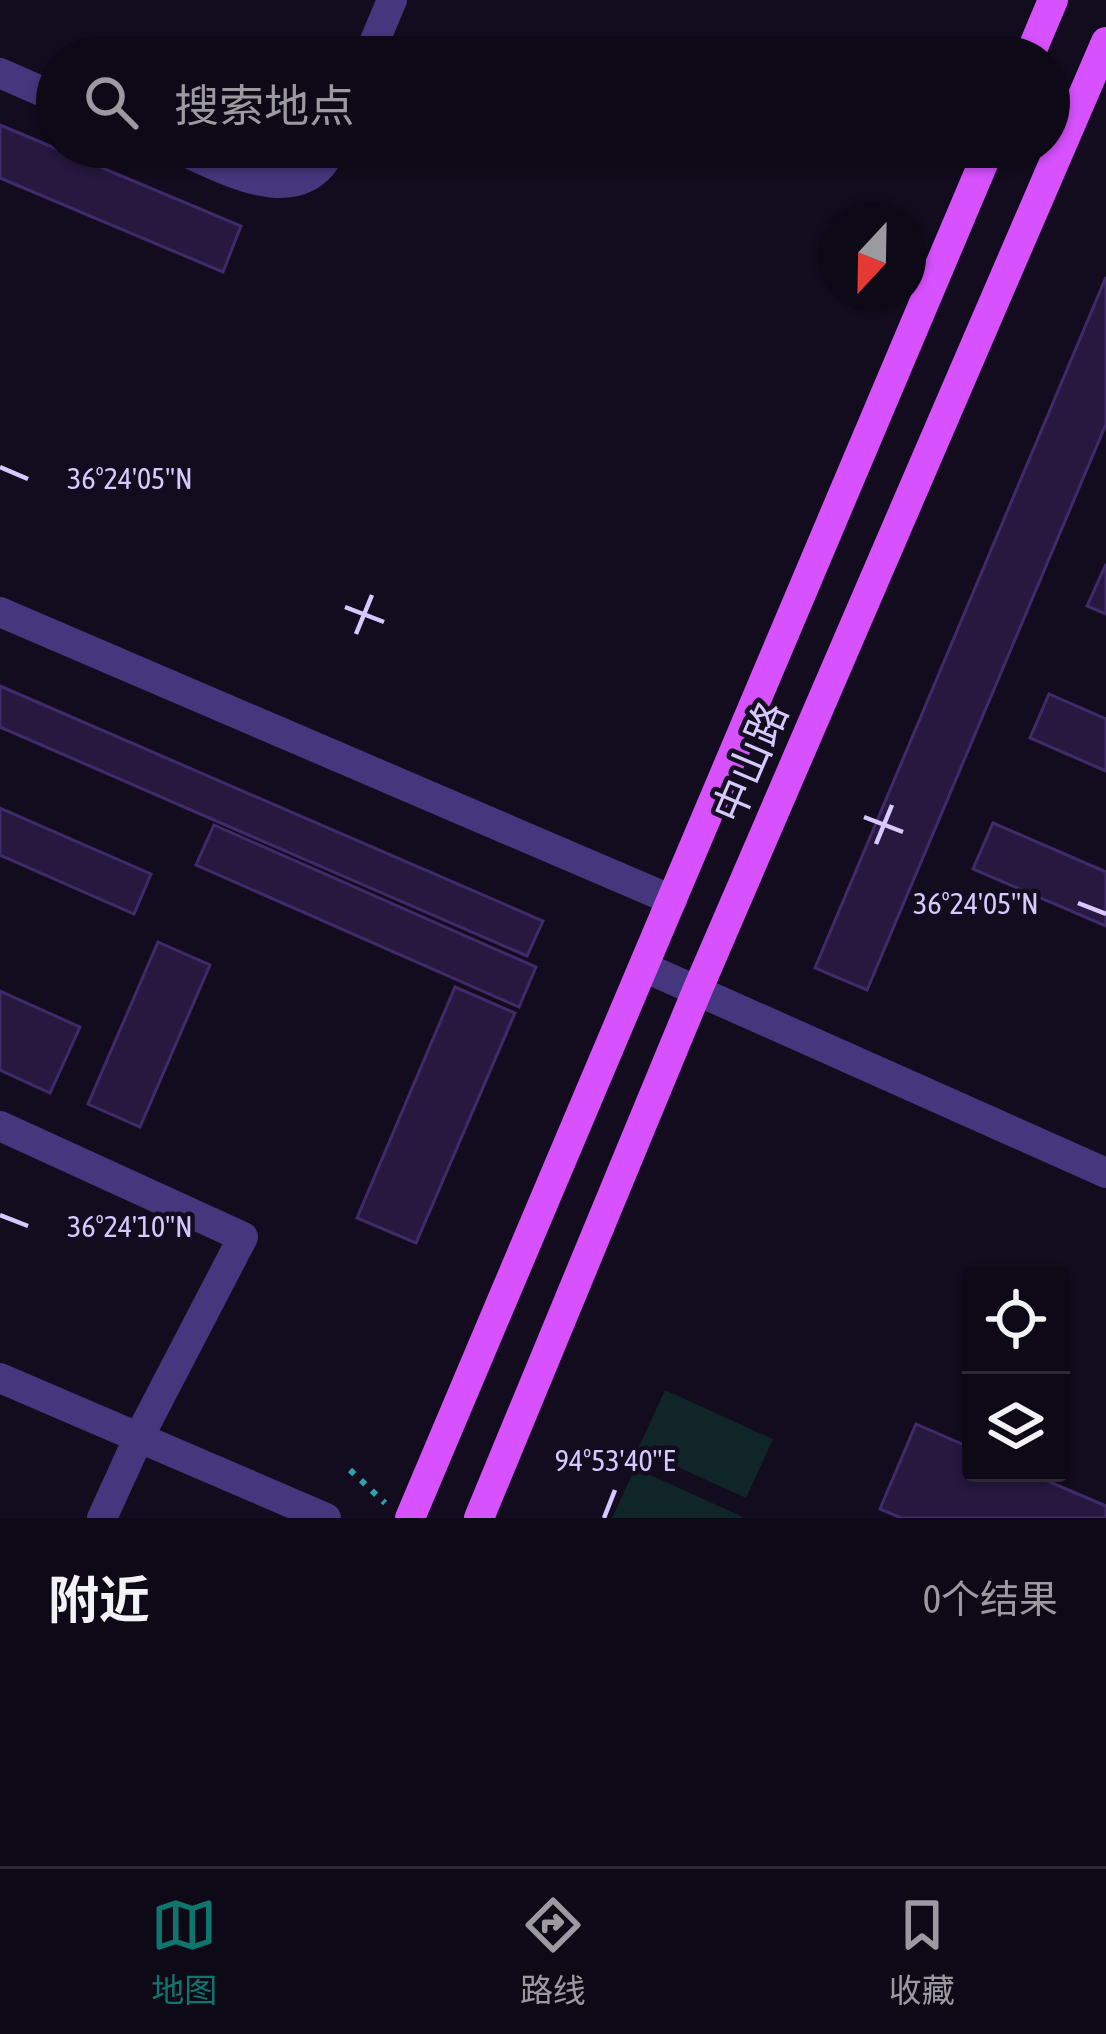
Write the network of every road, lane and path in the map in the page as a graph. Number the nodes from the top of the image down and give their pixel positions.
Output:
1 (392, 0) edge
2 (1053, 0) edge
3 (377, 36) edge
4 (1037, 36) edge
5 (1106, 42) edge
6 (0, 74) edge
7 (36, 89) edge
8 (1070, 126) edge
9 (224, 168) edge
10 (317, 168) edge
11 (981, 168) edge
12 (1052, 168) edge
13 (0, 612) edge
14 (671, 900) junction
15 (646, 968) junction
16 (697, 992) junction
17 (0, 1126) edge
18 (1106, 1173) edge
19 (0, 1378) edge
20 (139, 1437) junction
21 (350, 1470) dead end
22 (102, 1518) edge
23 (326, 1518) edge
24 (405, 1518) edge
25 (479, 1518) edge

1 - 3 street
2 - 4 main road
5 - 8 main road, 中山路
6 - 7 street
9 - 10 street
11 - 14 main road, 中山路
12 - 16 main road, 中山路
13 - 14 street
14 - 15 main road, 中山路
15 - 16 street
15 - 24 main road, 中山路
16 - 18 street
16 - 25 main road, 中山路
17 - 20 street
19 - 20 street
20 - 22 street
20 - 23 street
21 - 24 path

